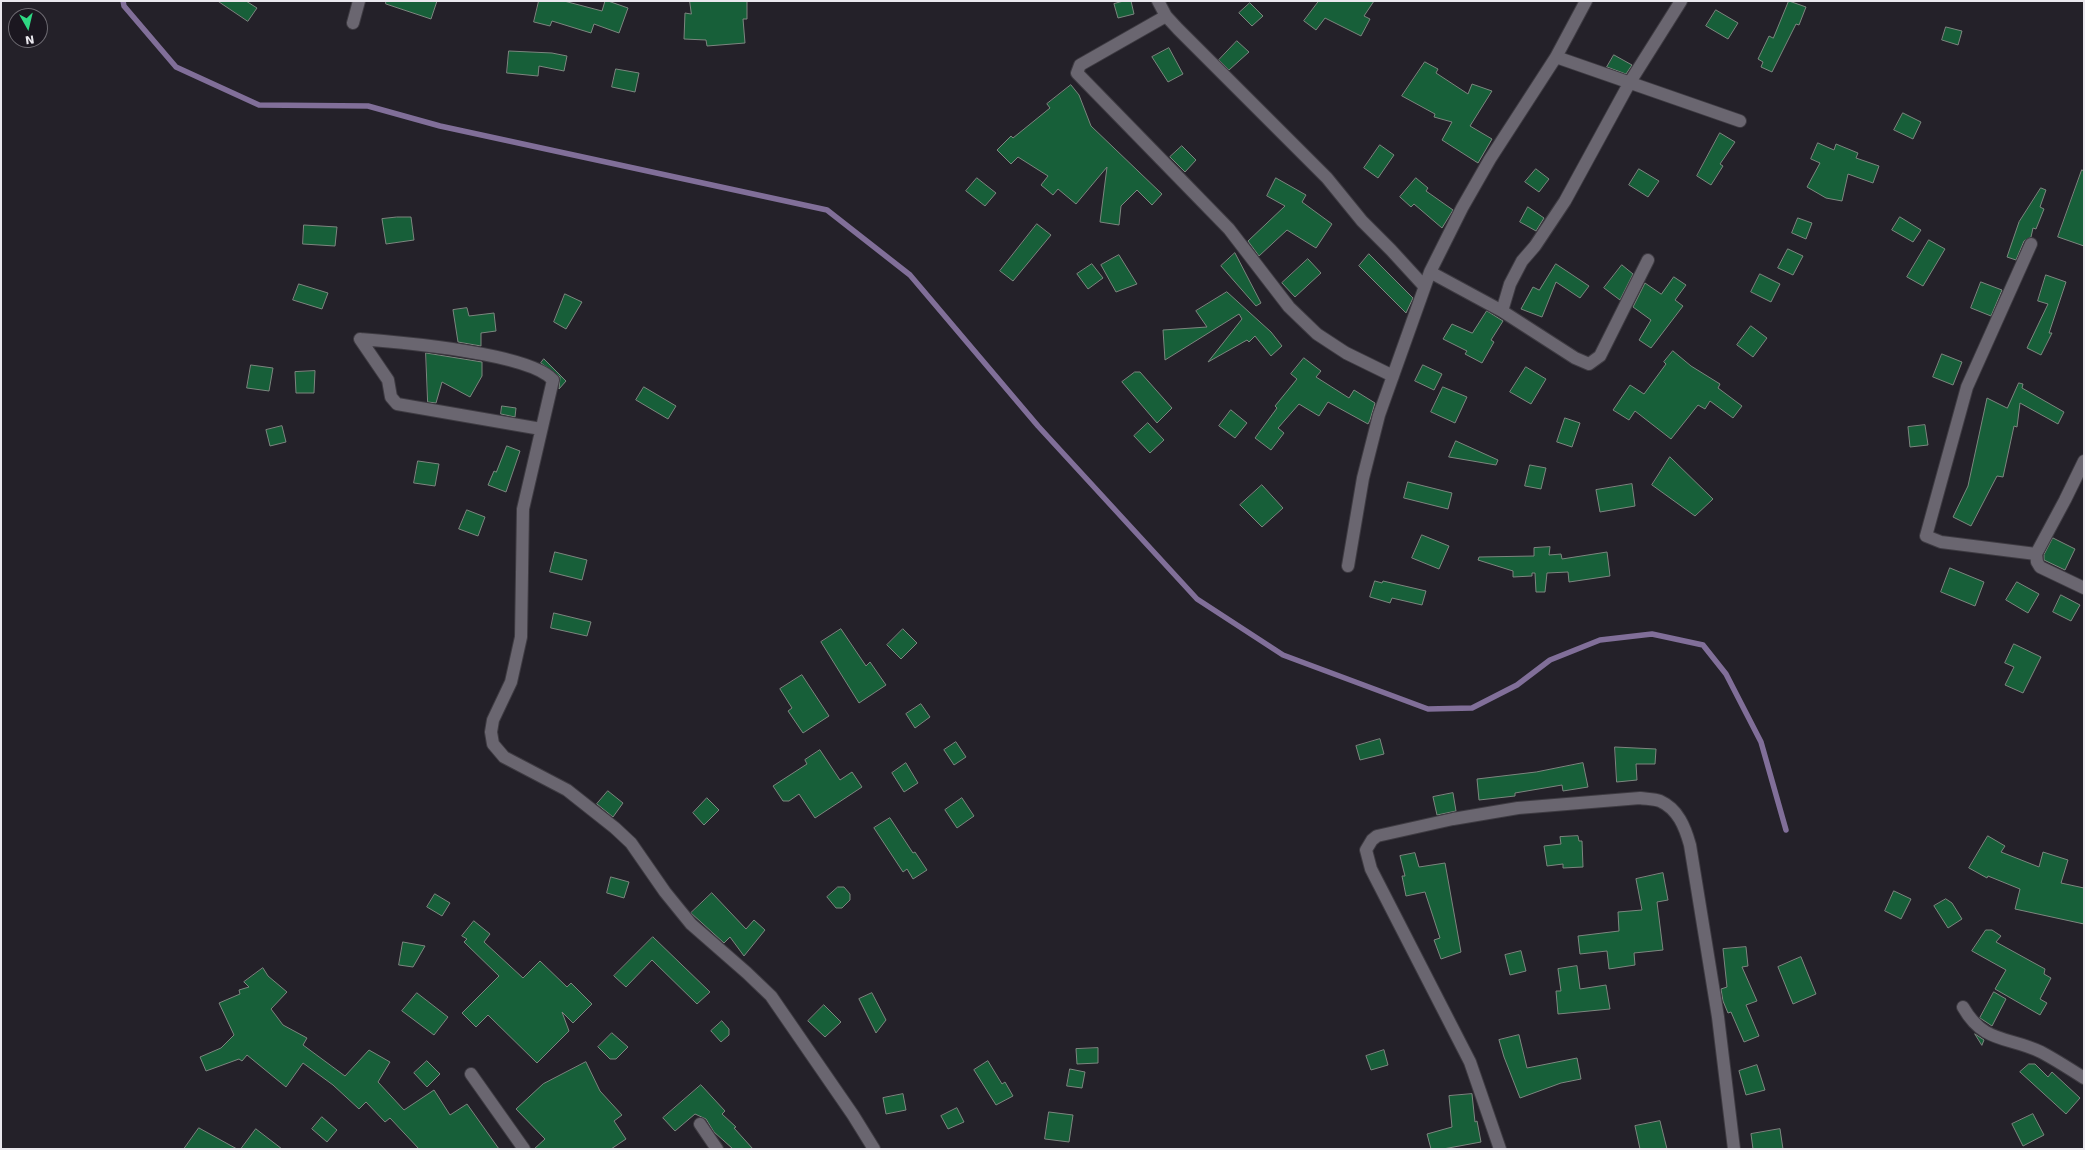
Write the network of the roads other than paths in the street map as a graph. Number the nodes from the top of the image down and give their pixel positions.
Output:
1 (359, 1) edge
2 (1158, 1) edge
3 (1586, 1) edge
4 (1681, 1) edge
5 (1166, 16) junction
6 (353, 23) dead end
7 (1556, 57) junction
8 (1630, 82) junction
9 (1740, 121) dead end
10 (2031, 244) dead end
11 (1648, 260) dead end
12 (1430, 272) junction
13 (1424, 286) junction
14 (1502, 311) junction
15 (1393, 376) junction
16 (541, 428) junction
17 (2084, 461) edge
18 (2036, 554) junction
19 (1348, 566) dead end
20 (2084, 588) edge
21 (1963, 1006) dead end
22 (471, 1074) dead end
23 (2084, 1078) edge
24 (700, 1124) dead end
25 (524, 1149) edge
26 (717, 1149) edge
27 (874, 1149) edge
28 (1500, 1149) edge
29 (1734, 1149) edge

1 - 6 street
2 - 5 street
3 - 7 street
4 - 8 street
5 - 13 street
5 - 15 street
7 - 8 street
7 - 12 street
8 - 9 street
8 - 14 street
10 - 18 street
11 - 14 street
12 - 13 street
12 - 14 street
13 - 15 street
15 - 19 street
16 - 16 street
16 - 27 street
17 - 18 street
18 - 20 street
21 - 23 street
22 - 25 street
24 - 26 street
28 - 29 street

